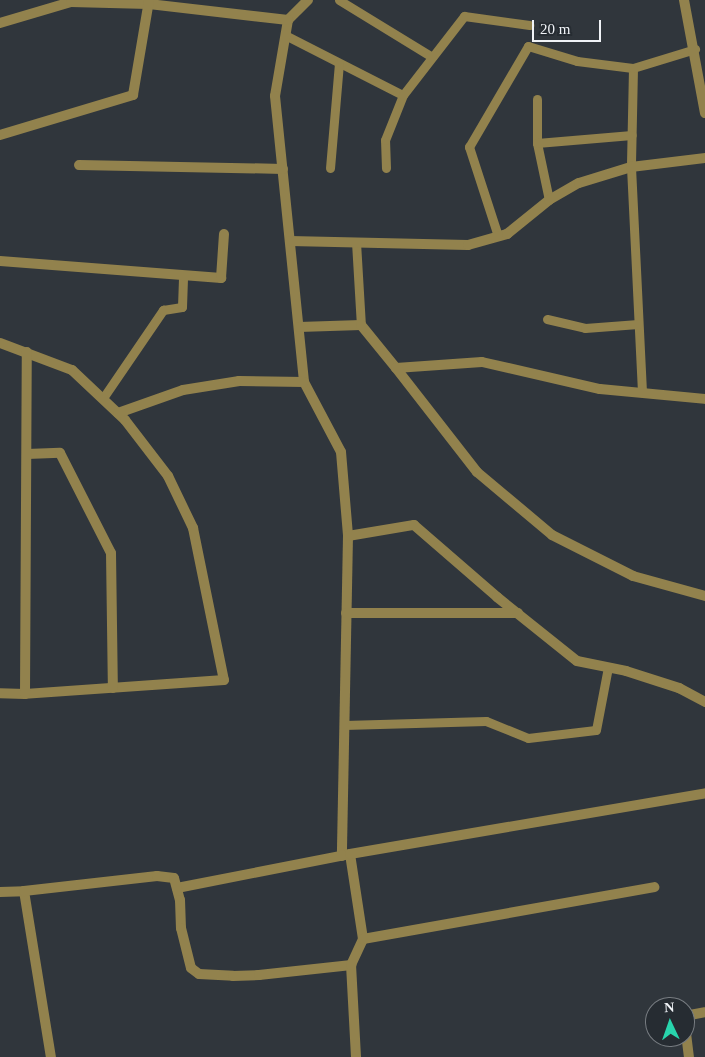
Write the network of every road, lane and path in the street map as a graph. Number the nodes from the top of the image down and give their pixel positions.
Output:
1 (308, 0) edge
2 (339, 0) edge
3 (684, 0) edge
4 (149, 2) edge
5 (288, 20) junction
6 (0, 23) edge
7 (529, 25) dead end
8 (285, 35) junction
9 (694, 49) junction
10 (432, 56) junction
11 (339, 63) junction
12 (633, 68) junction
13 (403, 95) junction
14 (538, 99) dead end
15 (705, 113) edge
16 (0, 135) edge
17 (632, 135) junction
18 (537, 143) junction
19 (705, 158) edge
20 (79, 166) dead end
21 (631, 167) junction
22 (330, 168) dead end
23 (386, 168) dead end
24 (283, 169) junction
25 (549, 200) junction
26 (224, 234) dead end
27 (498, 236) junction
28 (290, 241) junction
29 (356, 242) junction
30 (0, 261) edge
31 (183, 276) junction
32 (547, 319) dead end
33 (638, 324) junction
34 (361, 325) junction
35 (299, 327) junction
36 (0, 343) edge
37 (28, 352) junction
38 (396, 368) junction
39 (304, 382) junction
40 (642, 392) junction
41 (103, 398) junction
42 (705, 399) edge
43 (118, 413) junction
44 (26, 454) junction
45 (348, 536) junction
46 (705, 596) edge
47 (518, 613) junction
48 (346, 614) junction
49 (608, 667) junction
50 (113, 688) junction
51 (0, 693) edge
52 (25, 694) junction
53 (705, 702) edge
54 (344, 725) junction
55 (705, 793) edge
56 (346, 855) junction
57 (654, 887) dead end
58 (177, 888) junction
59 (24, 891) junction
60 (0, 892) edge
61 (364, 939) junction
62 (351, 965) junction
63 (51, 1057) edge
64 (356, 1057) edge

1 - 5 street
2 - 10 lane
3 - 9 street
4 - 5 street
4 - 6 street
4 - 16 street
5 - 8 street
7 - 10 lane
8 - 11 lane
8 - 24 street
9 - 12 lane
9 - 15 street
10 - 13 lane
11 - 13 lane
11 - 22 lane
12 - 17 lane
12 - 27 lane
13 - 23 lane
14 - 18 lane
17 - 18 lane
17 - 21 lane
18 - 25 lane
19 - 21 street
20 - 24 street
21 - 25 street
21 - 33 lane
24 - 28 street
25 - 27 street
26 - 31 street
27 - 29 street
28 - 29 street
28 - 35 street
29 - 34 lane
30 - 31 street
31 - 41 lane
32 - 33 lane
33 - 40 lane
34 - 35 street
34 - 38 street
35 - 39 street
36 - 37 street
37 - 41 street
37 - 44 street
38 - 40 street
38 - 46 street
39 - 43 street
39 - 45 street
40 - 42 street
41 - 43 street
43 - 50 street
44 - 50 street
44 - 52 street
45 - 47 street
45 - 48 street
47 - 48 street
47 - 49 street
48 - 54 street
49 - 53 street
49 - 54 lane
50 - 52 street
51 - 52 street
54 - 56 street
55 - 56 street
56 - 58 street
56 - 61 street
57 - 61 street
58 - 59 street
58 - 62 street
59 - 60 street
59 - 63 street
61 - 62 street
62 - 64 street

